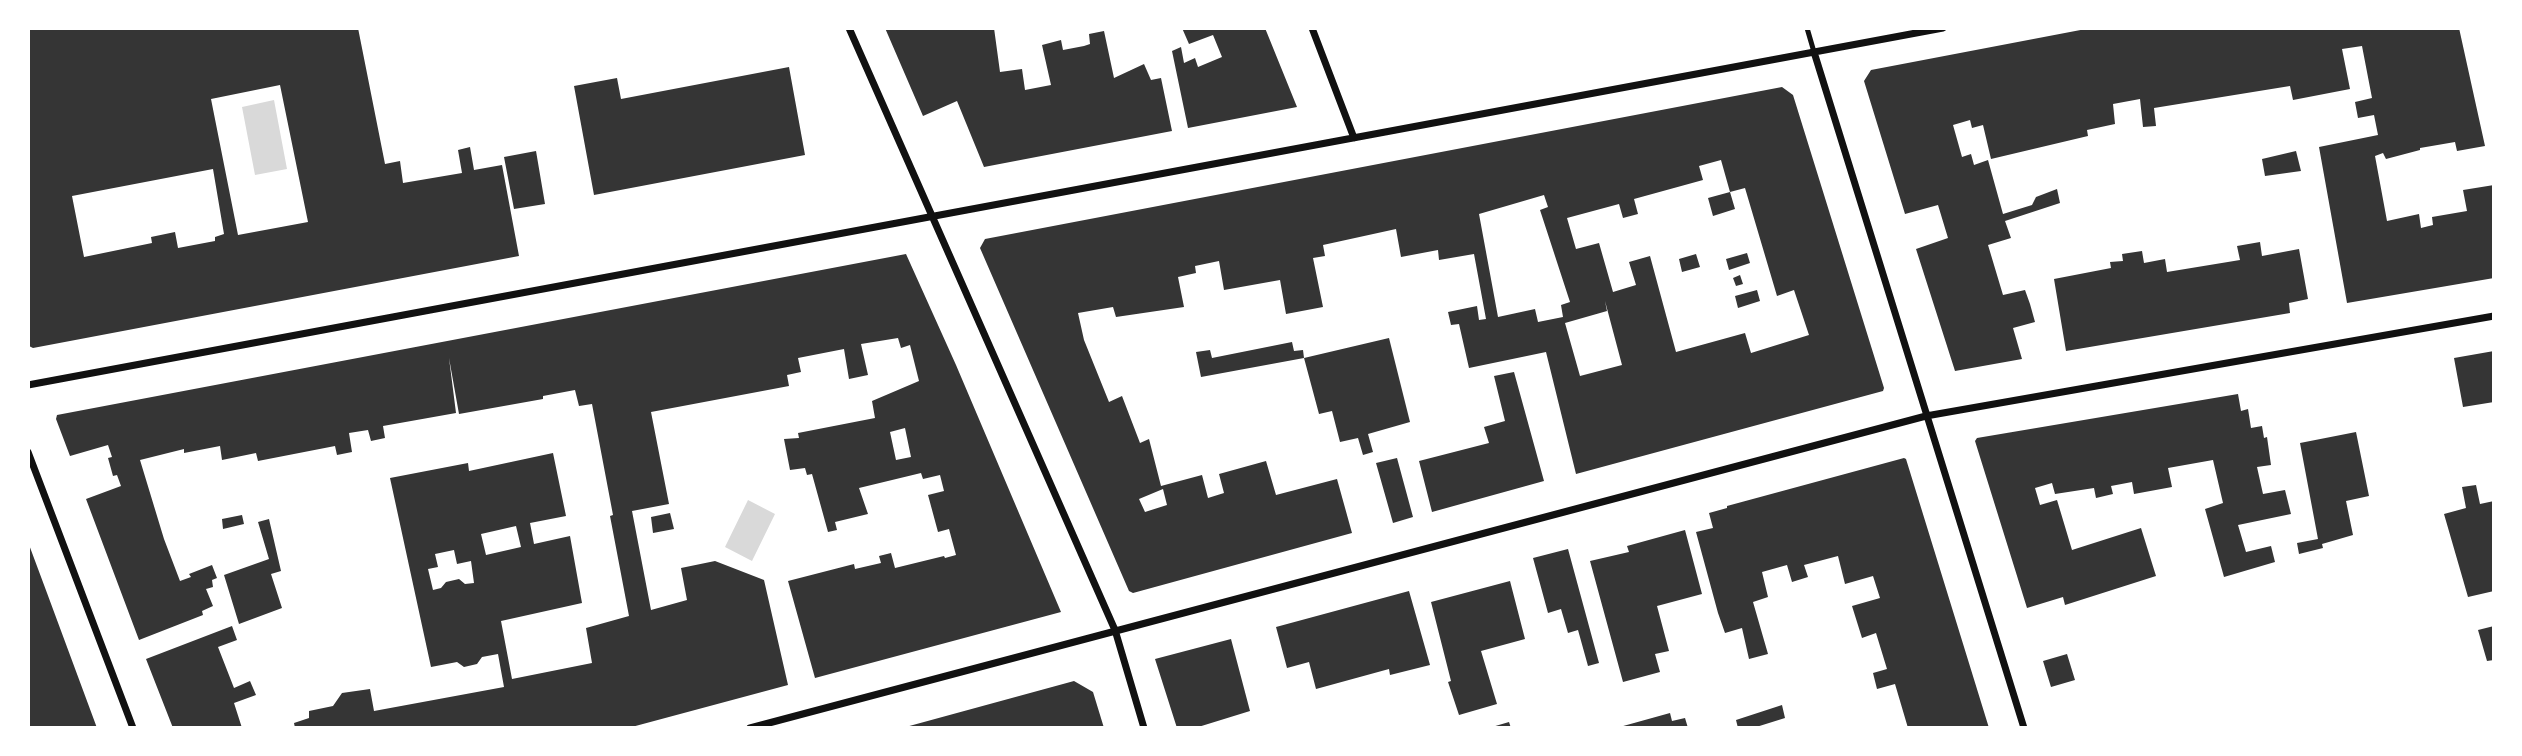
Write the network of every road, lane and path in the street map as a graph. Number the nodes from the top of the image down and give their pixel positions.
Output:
1 (849, 28) edge
2 (1312, 28) edge
3 (1807, 28) edge
4 (1944, 28) edge
5 (1814, 52) junction
6 (1354, 138) junction
7 (932, 217) junction
8 (2494, 316) edge
9 (28, 385) edge
10 (1926, 416) junction
11 (28, 452) edge
12 (1115, 630) junction
13 (133, 728) edge
14 (750, 728) edge
15 (1144, 728) edge
16 (2024, 728) edge

1 - 7 street
2 - 6 street
3 - 5 lane
4 - 5 street
5 - 6 street
5 - 10 street
6 - 7 street
7 - 9 street
7 - 12 street
8 - 10 street
10 - 12 street
10 - 16 street
11 - 13 street
12 - 14 street
12 - 15 street

